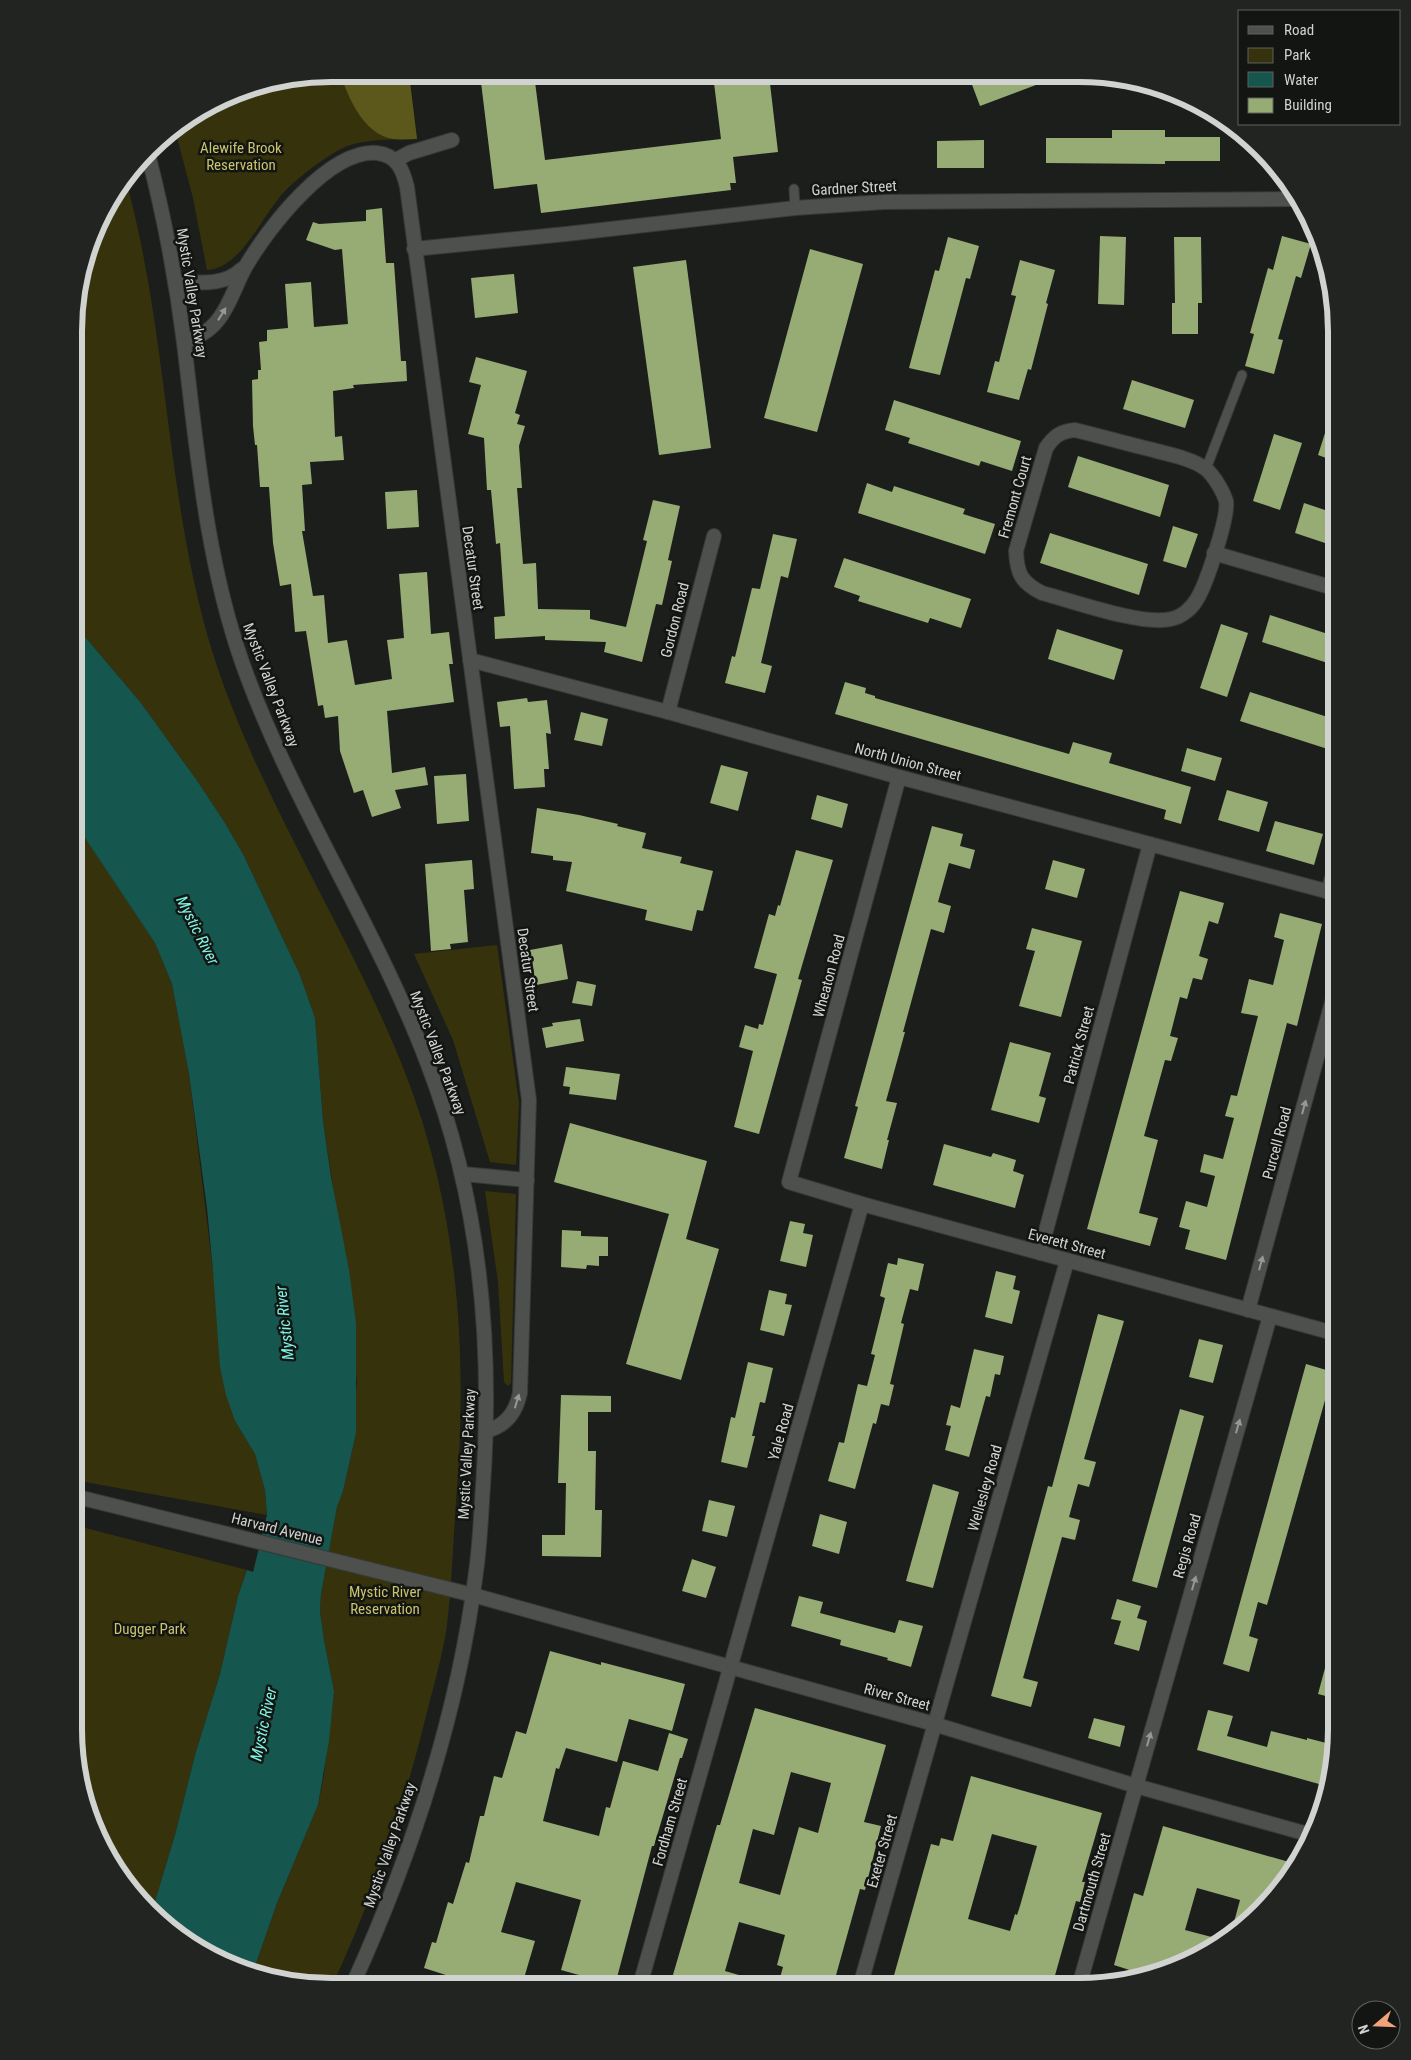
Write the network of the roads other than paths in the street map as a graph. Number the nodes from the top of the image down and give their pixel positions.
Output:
1 (452, 140) dead end
2 (396, 160) junction
3 (150, 161) edge
4 (794, 189) dead end
5 (1291, 200) edge
6 (795, 208) junction
7 (414, 249) junction
8 (246, 265) junction
9 (175, 282) junction
10 (184, 342) junction
11 (1242, 375) dead end
12 (1206, 469) junction
13 (714, 536) dead end
14 (1214, 553) junction
15 (1328, 586) edge
16 (470, 660) junction
17 (668, 712) junction
18 (900, 777) junction
19 (1150, 844) junction
20 (1328, 892) edge
21 (1328, 1017) edge
22 (463, 1174) junction
23 (527, 1180) junction
24 (789, 1182) joint
25 (862, 1204) junction
26 (1040, 1253) junction
27 (1067, 1261) junction
28 (1248, 1310) junction
29 (1270, 1316) junction
30 (1328, 1332) edge
31 (486, 1431) junction
32 (82, 1498) edge
33 (472, 1595) junction
34 (731, 1668) junction
35 (934, 1724) junction
36 (1136, 1786) junction
37 (1306, 1833) edge
38 (356, 1978) edge
39 (642, 1978) edge
40 (862, 1978) edge
41 (1081, 1978) edge

1 - 2 street
2 - 7 street, Decatur Street
2 - 8 street
3 - 9 street, Mystic Valley Parkway
4 - 6 lane
5 - 6 street, Gardner Street
6 - 7 street, Gardner Street
7 - 16 street, Decatur Street
8 - 9 street
10 -> 8 street
9 - 10 street, Mystic Valley Parkway
10 - 22 street, Mystic Valley Parkway
11 - 12 lane
12 - 14 street, Fremont Court
12 - 14 street, Fremont Court
13 - 17 street, Gordon Road
14 - 15 street
16 - 17 street, North Union Street
16 - 23 street, Decatur Street
17 - 18 street, North Union Street
18 - 19 street, North Union Street
18 - 24 street, Wheaton Road
19 - 20 street, North Union Street
19 - 26 street, Patrick Street
28 -> 21 street, Purcell Road
22 - 23 street
22 - 31 street, Mystic Valley Parkway
31 -> 23 street, Decatur Street
24 - 25 street, Everett Street
25 - 26 street, Everett Street
25 - 34 street, Yale Road
26 - 27 street, Everett Street
27 - 28 street, Everett Street
27 - 35 street, Wellesley Road
28 - 29 street, Everett Street
29 - 30 street, Everett Street
36 -> 29 street, Regis Road
31 - 33 street, Mystic Valley Parkway
32 - 33 street, Harvard Avenue
33 - 34 street, River Street
33 - 38 street, Mystic Valley Parkway
34 - 35 street, River Street
34 - 39 street, Fordham Street
35 - 36 street, River Street
35 - 40 street, Exeter Street
36 - 37 street, River Street
36 - 41 street, Dartmouth Street

